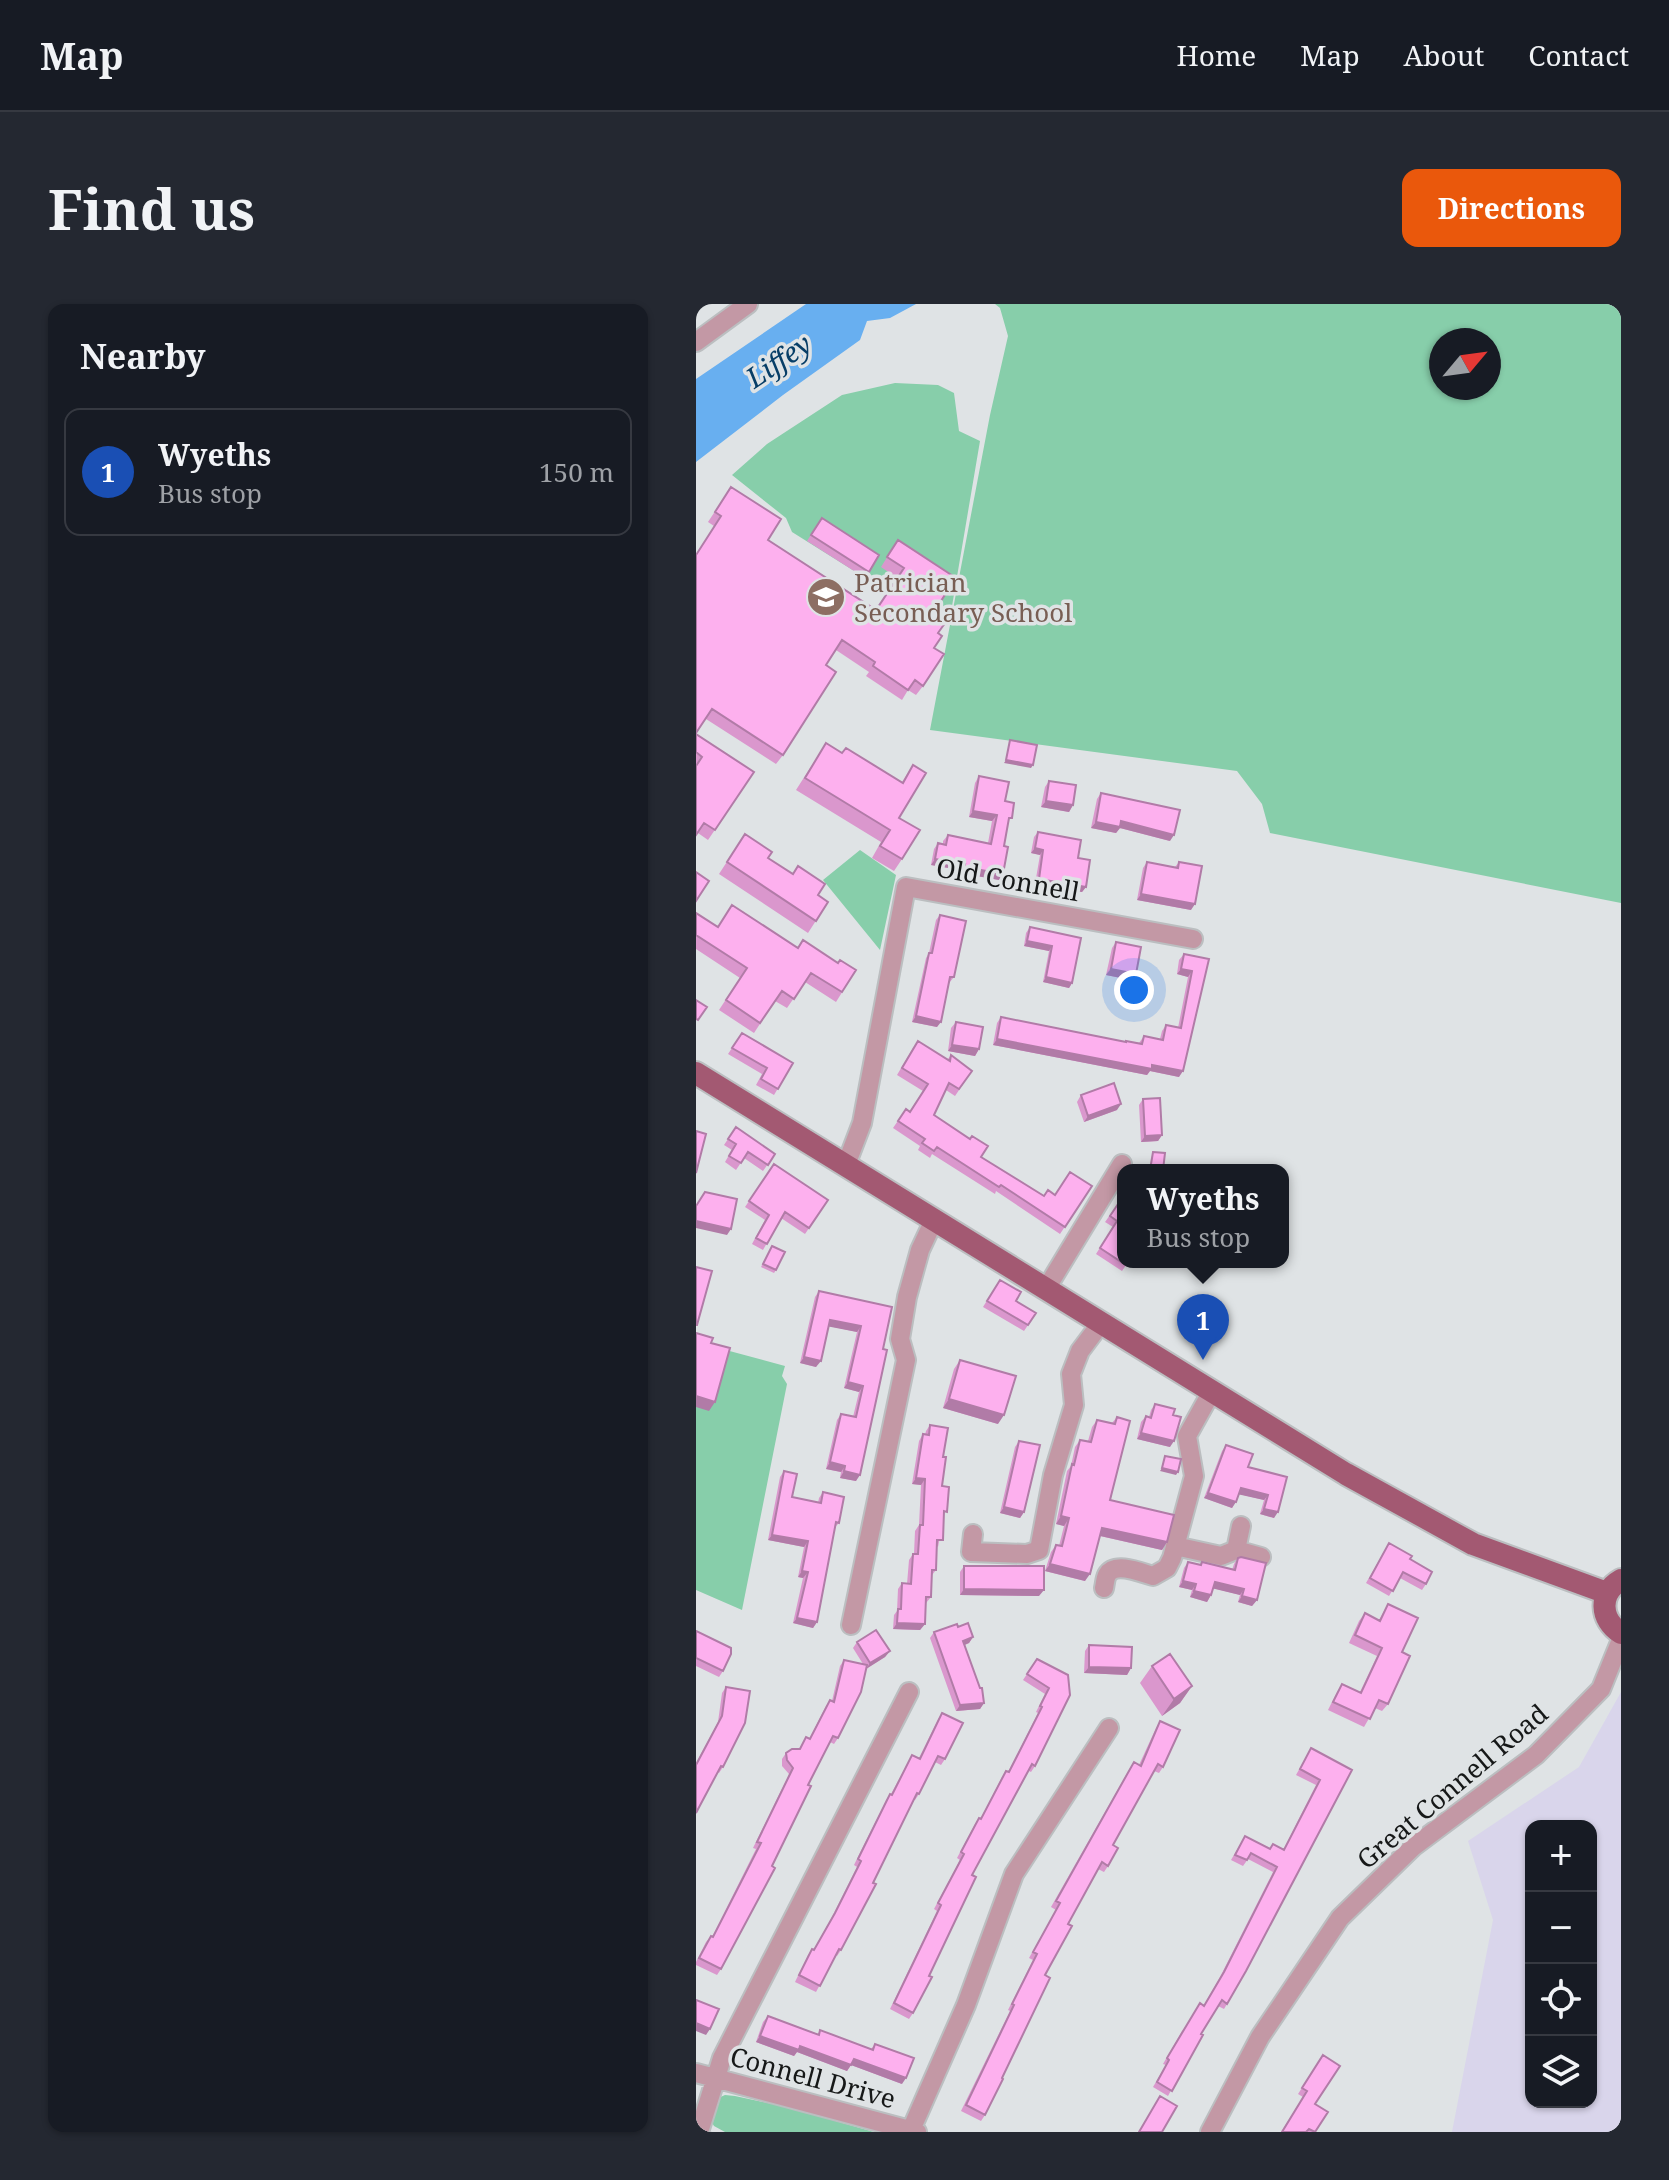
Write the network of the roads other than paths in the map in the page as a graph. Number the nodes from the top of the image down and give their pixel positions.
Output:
1 (748, 304) edge
2 (696, 342) edge
3 (1193, 939) dead end
4 (696, 1073) edge
5 (846, 1165) junction
6 (1117, 1172) edge
7 (934, 1220) junction
8 (1046, 1289) junction
9 (1101, 1323) junction
10 (1212, 1391) junction
11 (1241, 1526) dead end
12 (973, 1534) dead end
13 (1175, 1546) junction
14 (1236, 1550) junction
15 (1261, 1557) dead end
16 (1614, 1587) edge
17 (1104, 1588) dead end
18 (851, 1625) dead end
19 (1621, 1633) edge
20 (1621, 1640) edge
21 (909, 1692) dead end
22 (1109, 1728) dead end
23 (696, 2073) edge
24 (716, 2078) junction
25 (914, 2131) edge
26 (699, 2132) edge
27 (1210, 2132) edge

1 - 2 street
3 - 5 street, Old Connell
4 - 5 main road
5 - 7 main road
6 - 8 street
7 - 8 main road
7 - 18 street
8 - 9 main road
9 - 10 main road
9 - 12 street
10 - 13 street
10 - 16 main road
11 - 14 street
13 - 14 street
13 - 17 street
14 - 15 street
16 - 19 main road
20 - 27 street, Great Connell Road
21 - 24 street
22 - 25 street
23 - 24 street, Connell Drive
24 - 25 street, Connell Drive
24 - 26 street

